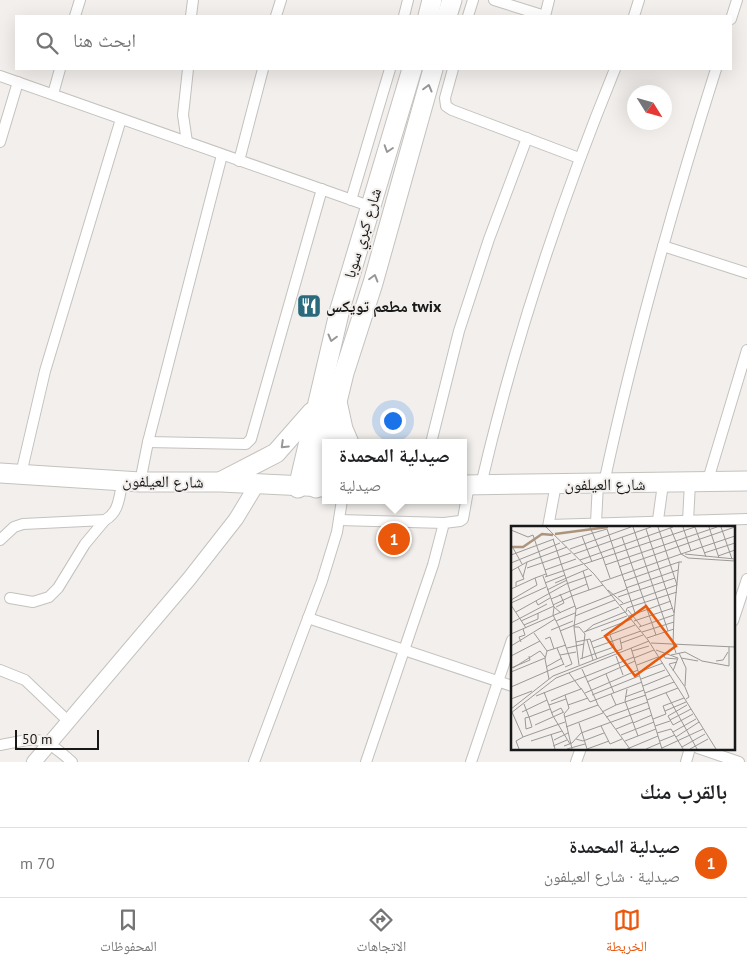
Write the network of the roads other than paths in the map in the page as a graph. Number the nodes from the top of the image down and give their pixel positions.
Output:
1 (80, 0) edge
2 (193, 0) edge
3 (281, 0) edge
4 (408, 0) edge
5 (432, 0) edge
6 (452, 0) edge
7 (473, 0) edge
8 (494, 0) edge
9 (550, 0) edge
10 (639, 0) edge
11 (737, 0) edge
12 (75, 15) edge
13 (191, 15) edge
14 (276, 15) edge
15 (404, 15) edge
16 (428, 15) edge
17 (448, 15) edge
18 (468, 15) edge
19 (542, 15) edge
20 (545, 15) edge
21 (634, 15) edge
22 (732, 16) edge
23 (60, 70) edge
24 (188, 70) edge
25 (263, 70) edge
26 (390, 70) edge
27 (412, 70) edge
28 (433, 70) edge
29 (453, 70) edge
30 (615, 70) edge
31 (713, 70) edge
32 (0, 76) edge
33 (18, 82) junction
34 (53, 94) junction
35 (400, 112) junction
36 (421, 116) junction
37 (121, 119) junction
38 (527, 138) junction
39 (0, 142) edge
40 (187, 142) junction
41 (222, 155) junction
42 (579, 158) junction
43 (239, 161) junction
44 (322, 189) junction
45 (351, 200) junction
46 (369, 206) junction
47 (663, 246) junction
48 (747, 273) edge
49 (747, 350) edge
50 (337, 402) junction
51 (315, 407) junction
52 (328, 439) edge
53 (347, 439) edge
54 (432, 439) edge
55 (148, 442) junction
56 (322, 460) edge
57 (0, 473) edge
58 (21, 474) junction
59 (131, 481) junction
60 (747, 481) edge
61 (221, 482) junction
62 (601, 483) junction
63 (698, 483) junction
64 (556, 484) junction
65 (663, 484) junction
66 (471, 485) edge
67 (256, 486) junction
68 (313, 488) edge
69 (467, 502) edge
70 (341, 504) edge
71 (466, 504) edge
72 (105, 520) junction
73 (339, 520) junction
74 (747, 520) edge
75 (688, 521) junction
76 (444, 523) junction
77 (596, 523) junction
78 (657, 524) edge
79 (549, 526) edge
80 (2, 534) edge
81 (747, 580) edge
82 (10, 598) dead end
83 (308, 618) junction
84 (734, 618) edge
85 (511, 643) edge
86 (405, 651) junction
87 (0, 670) edge
88 (498, 681) junction
89 (511, 686) edge
90 (68, 721) junction
91 (50, 743) junction
92 (0, 745) edge
93 (580, 750) edge
94 (704, 750) edge
95 (34, 762) edge
96 (72, 762) edge
97 (254, 762) edge
98 (366, 762) edge
99 (471, 762) edge
100 (576, 762) edge
101 (739, 762) edge

1 - 12 street
2 - 13 street
3 - 14 street
4 - 15 street
5 - 16 highway
6 - 17 highway
7 - 18 street
8 - 19 street
9 - 20 street
10 - 21 street
11 - 22 street
23 - 34 street
24 - 40 street
25 - 43 street
26 - 45 street
27 - 35 highway, شارع كبري سوبا
36 -> 28 highway, شارع كبري سوبا
29 - 38 street
30 - 42 street
31 - 47 street
32 - 33 street
33 - 34 street
33 - 39 street
34 - 37 street
35 - 36 highway
35 -> 46 highway, شارع كبري سوبا
50 -> 36 highway, شارع كبري سوبا
37 - 40 street
37 - 58 street
38 - 42 street
38 - 54 street
40 - 41 street
41 - 43 street
41 - 55 street
42 - 66 street
43 - 44 street
44 - 45 street
44 - 55 street
45 - 46 street
46 -> 51 highway, شارع كبري سوبا
47 - 48 street
47 - 62 street
49 - 63 street
50 - 52 highway, شارع كبري سوبا
50 - 53 highway
51 -> 61 highway
51 - 68 highway, شارع كبري سوبا
55 - 59 street
56 - 68 highway
57 - 58 highway, شارع العيلفون
58 - 59 highway, شارع العيلفون
59 - 61 highway, شارع العيلفون
59 - 72 street
60 - 63 highway, شارع العيلفون
61 - 67 highway, شارع العيلفون
62 - 64 highway, شارع العيلفون
62 - 65 highway, شارع العيلفون
62 - 77 street
63 - 65 highway, شارع العيلفون
63 - 75 street
64 - 66 highway, شارع العيلفون
64 - 79 street
65 - 78 street
66 - 69 street
67 - 68 highway, شارع العيلفون
67 - 90 street
70 - 73 street
71 - 76 street
72 - 80 street
72 - 82 street
73 - 76 street
73 - 83 street
74 - 75 street
75 - 78 street
76 - 86 street
77 - 78 street
77 - 79 street
81 - 84 street
83 - 86 street
83 - 97 street
85 - 88 street
86 - 88 street
86 - 98 street
87 - 90 street
88 - 89 street
88 - 99 street
90 - 91 street
91 - 92 street
91 - 95 street
91 - 96 street
93 - 100 street
94 - 101 street

